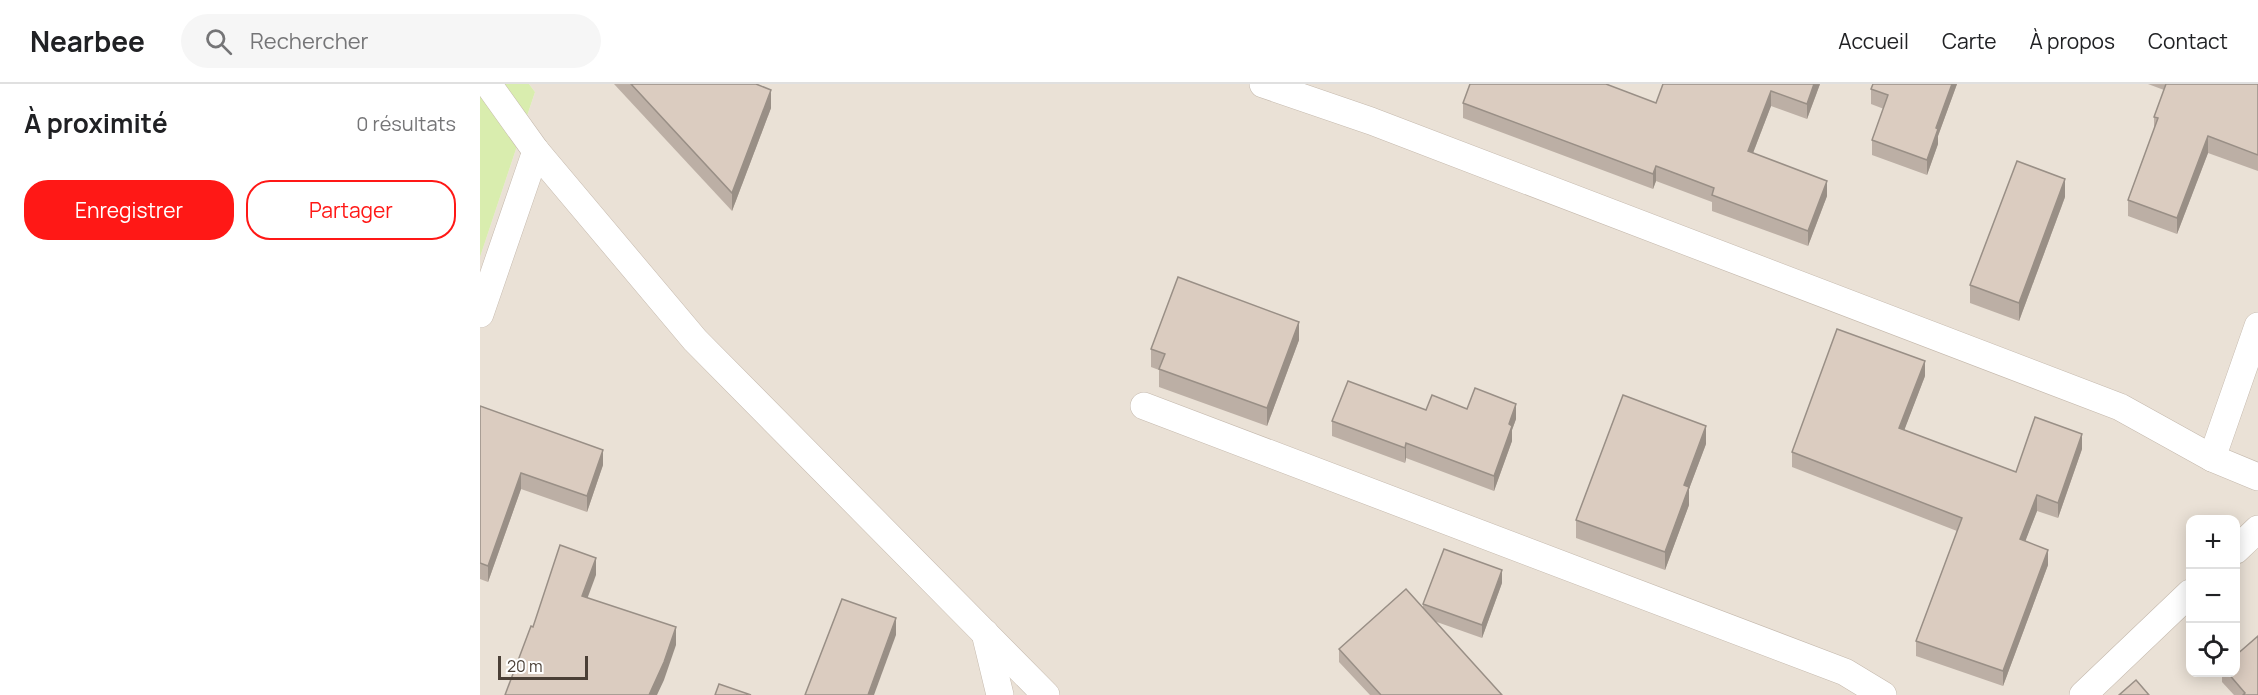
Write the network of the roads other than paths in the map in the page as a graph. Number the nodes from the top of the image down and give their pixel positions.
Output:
1 (488, 84) edge
2 (1263, 84) edge
3 (536, 151) junction
4 (480, 314) edge
5 (2258, 326) edge
6 (1144, 406) dead end
7 (2212, 458) junction
8 (2258, 477) edge
9 (2258, 529) edge
10 (2240, 545) edge
11 (2186, 597) edge
12 (985, 631) junction
13 (1000, 695) edge
14 (1046, 695) edge
15 (1883, 695) edge
16 (2083, 695) edge

1 - 3 street
2 - 7 street
3 - 4 street
3 - 12 street
5 - 7 street
6 - 15 street
7 - 8 street
9 - 10 street
11 - 16 street
12 - 13 street
12 - 14 street

